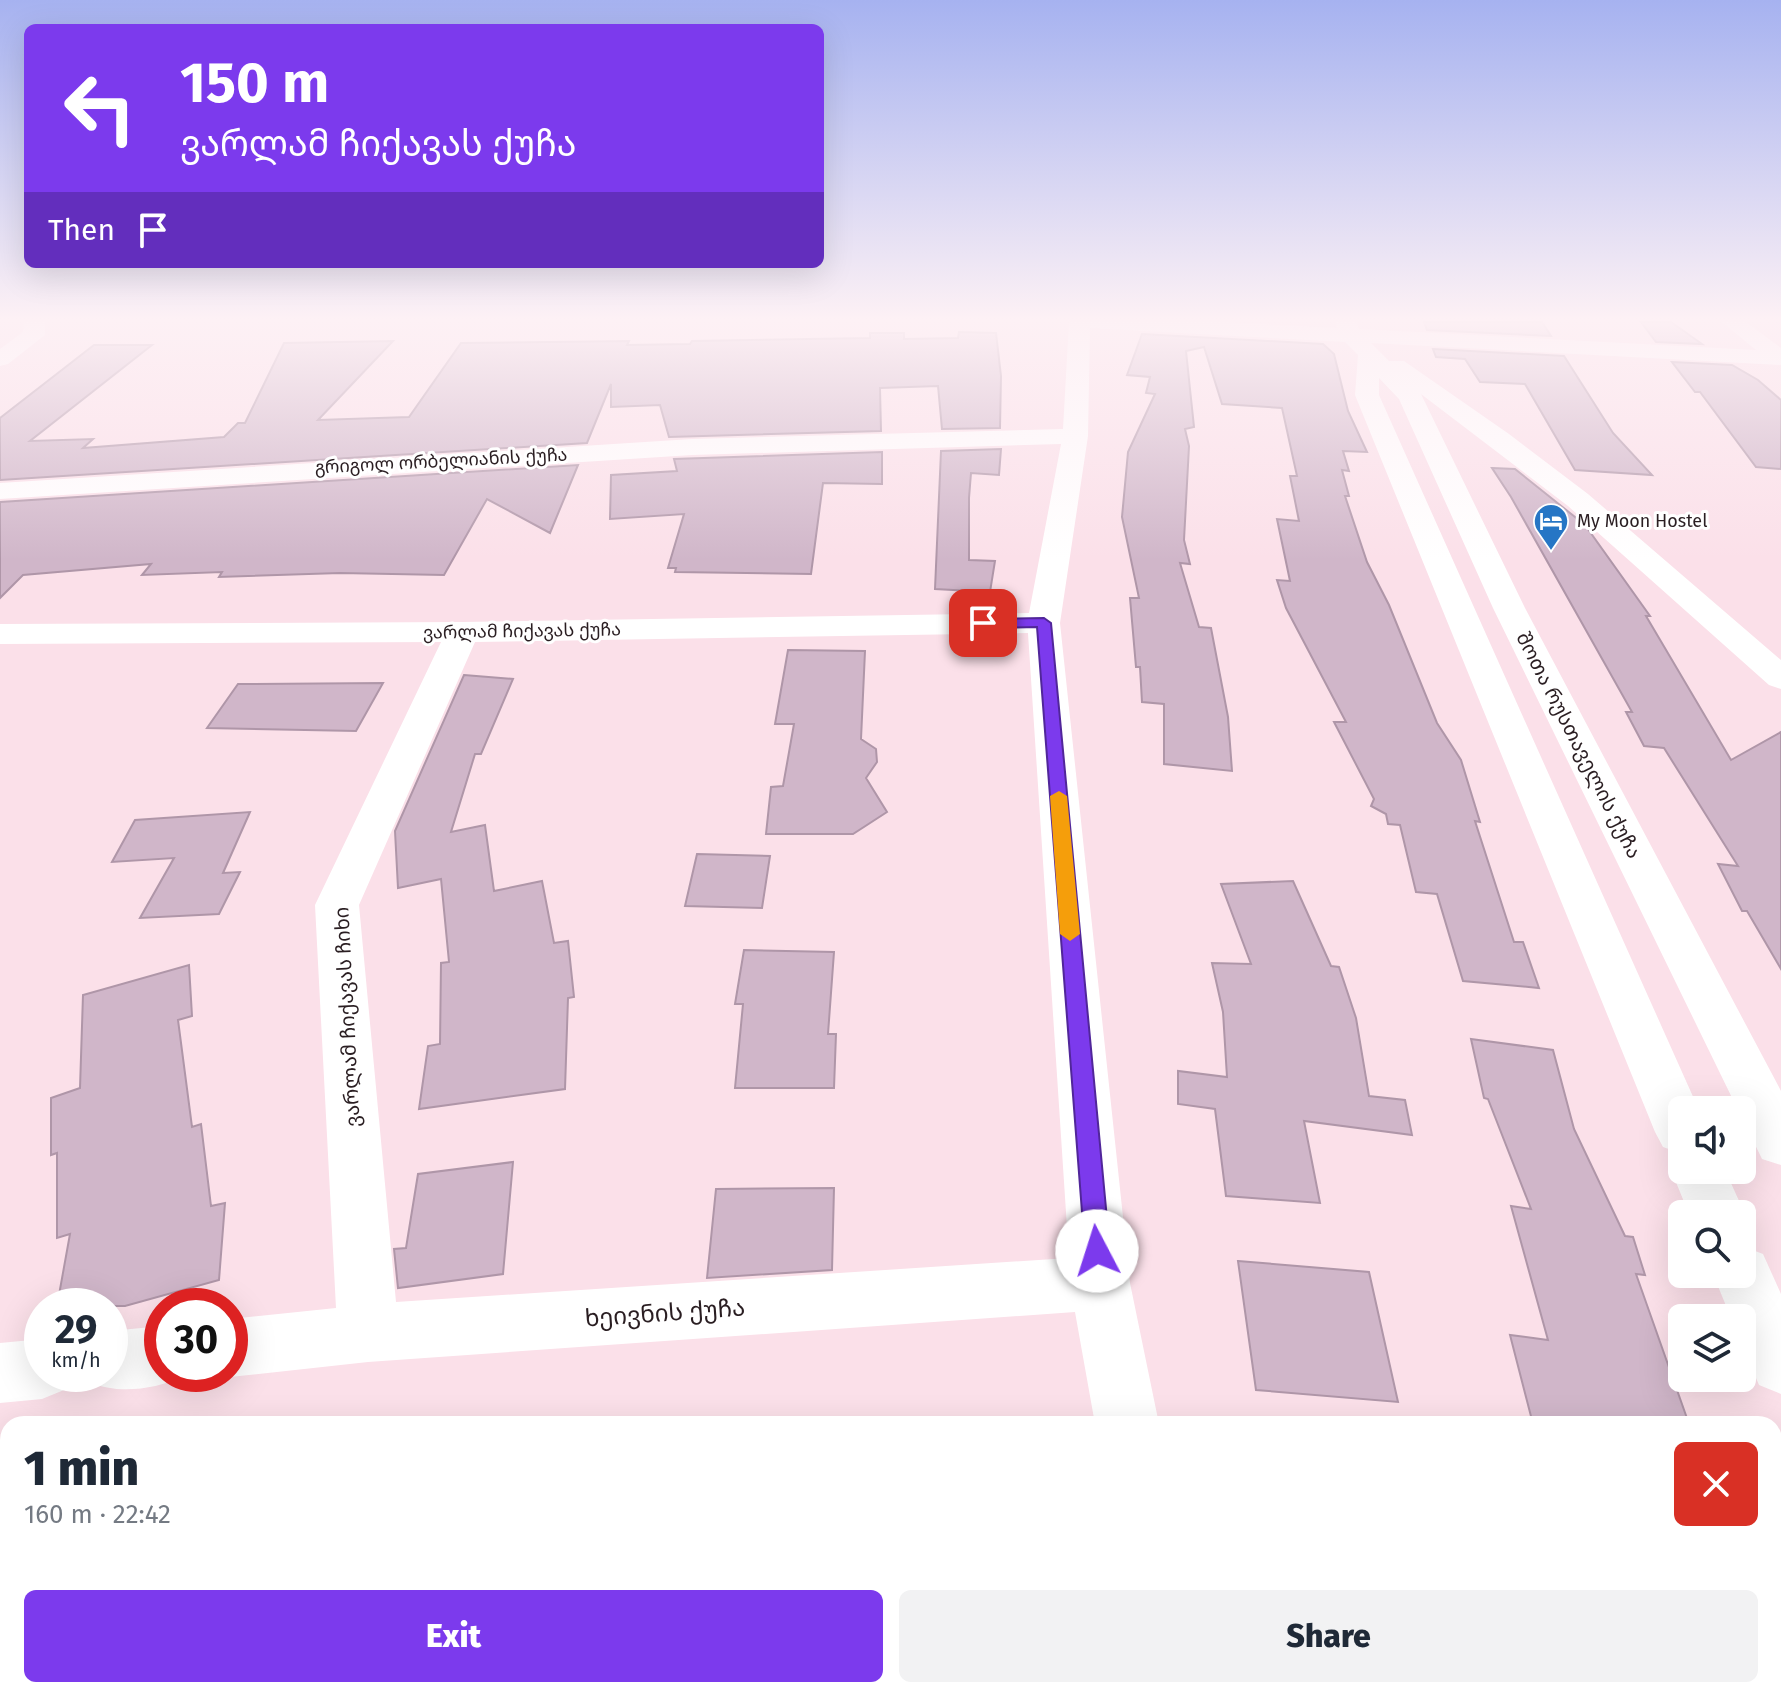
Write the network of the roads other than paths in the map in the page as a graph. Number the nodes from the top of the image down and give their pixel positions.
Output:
1 (1077, 401) edge
2 (1370, 401) edge
3 (1412, 401) edge
4 (1446, 401) edge
5 (1075, 436) junction
6 (0, 491) edge
7 (1044, 623) junction
8 (463, 632) junction
9 (0, 634) edge
10 (1781, 678) edge
11 (1668, 1099) edge
12 (1781, 1143) edge
13 (1100, 1283) junction
14 (1748, 1288) edge
15 (368, 1333) junction
16 (248, 1346) edge
17 (1781, 1364) edge
18 (24, 1371) edge
19 (0, 1373) edge
20 (1125, 1416) edge

1 - 5 street
2 - 11 street
3 - 12 street, შოთა რუსთაველის ქუჩა
4 - 10 street
5 - 6 street, გრიგოლ ორბელიანის ქუჩა
5 - 7 street
7 - 8 street, ვარლამ ჩიქავას ქუჩა
7 - 13 street
8 - 9 street, ვარლამ ჩიქავას ქუჩა
8 - 15 street, ვარლამ ჩიქავას ჩიხი
13 - 15 street, ხეივნის ქუჩა
13 - 20 street
14 - 17 street
15 - 16 street, ხეივნის ქუჩა
18 - 19 street

